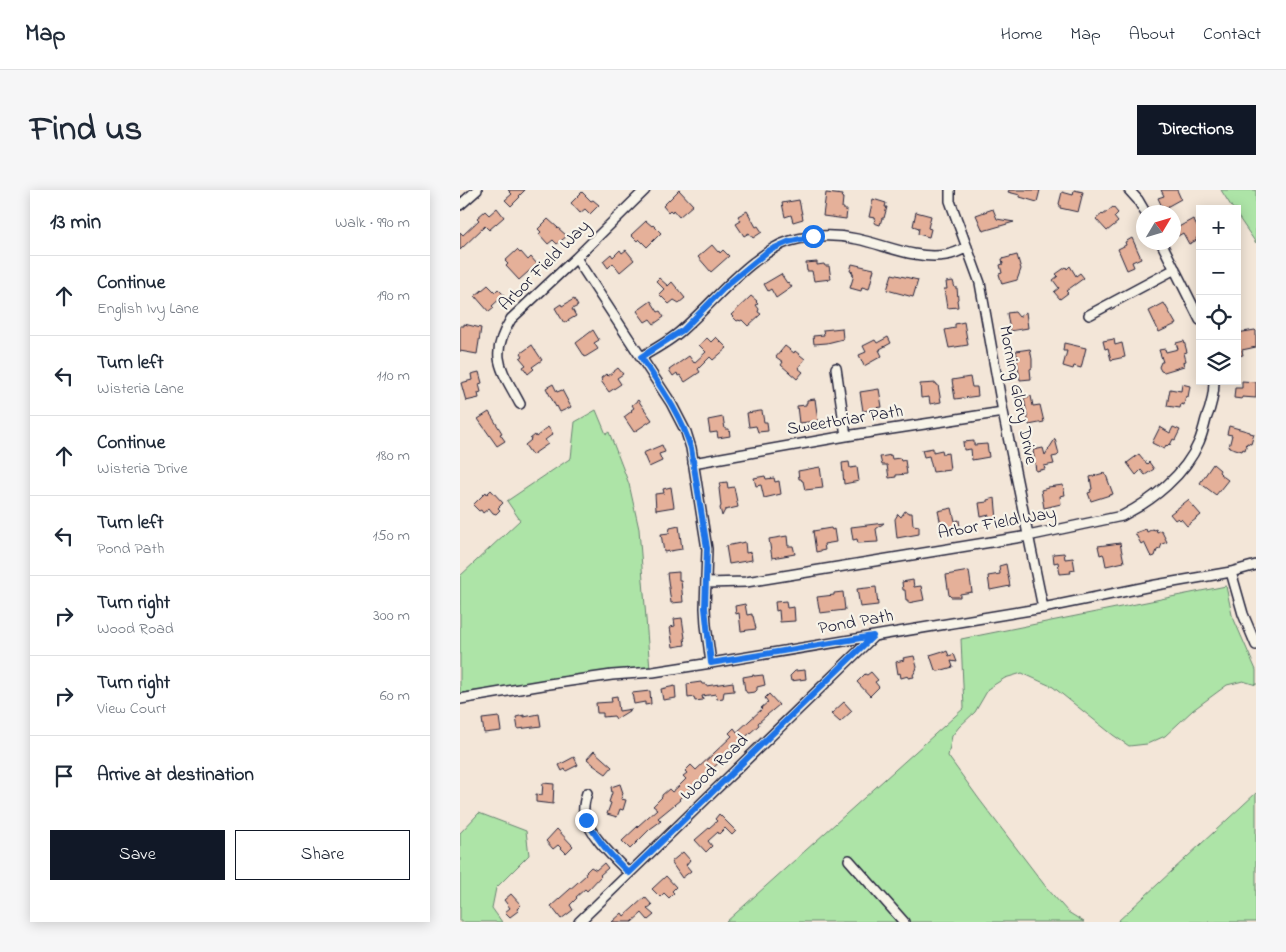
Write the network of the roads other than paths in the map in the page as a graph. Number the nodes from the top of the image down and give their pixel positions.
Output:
1 (477, 190) edge
2 (644, 190) edge
3 (950, 190) edge
4 (1129, 190) edge
5 (460, 205) edge
6 (1140, 205) edge
7 (967, 247) junction
8 (1165, 250) edge
9 (576, 258) junction
10 (1175, 269) junction
11 (1196, 312) edge
12 (1089, 315) dead end
13 (641, 357) junction
14 (836, 368) dead end
15 (1214, 385) edge
16 (520, 404) dead end
17 (1003, 412) junction
18 (846, 436) junction
19 (693, 463) junction
20 (1028, 536) junction
21 (1256, 565) edge
22 (1231, 572) junction
23 (706, 583) junction
24 (1043, 608) junction
25 (873, 636) junction
26 (1256, 645) edge
27 (711, 663) junction
28 (460, 699) edge
29 (587, 793) dead end
30 (849, 860) dead end
31 (629, 873) junction
32 (579, 922) edge
33 (904, 922) edge

1 - 5 street
2 - 9 street, Arbor Field Way
3 - 7 street, Morning Glory Drive
4 - 6 street
7 - 13 street
7 - 17 street, Morning Glory Drive
8 - 10 street
9 - 13 street
9 - 16 street, Arbor Field Way
10 - 11 street
10 - 12 street
13 - 19 street
14 - 18 street
15 - 20 street, Arbor Field Way
17 - 18 street, Sweetbriar Path
17 - 20 street, Morning Glory Drive
18 - 19 street, Sweetbriar Path
19 - 23 street
20 - 23 street, Arbor Field Way
20 - 24 street, Morning Glory Drive
21 - 22 street, Pond Path
22 - 24 street, Pond Path
22 - 26 street
23 - 27 street
24 - 25 street, Pond Path
25 - 27 street, Pond Path
25 - 31 street, Wood Road
27 - 28 street, Pond Path
29 - 31 street
30 - 33 street
31 - 32 street, Wood Road

